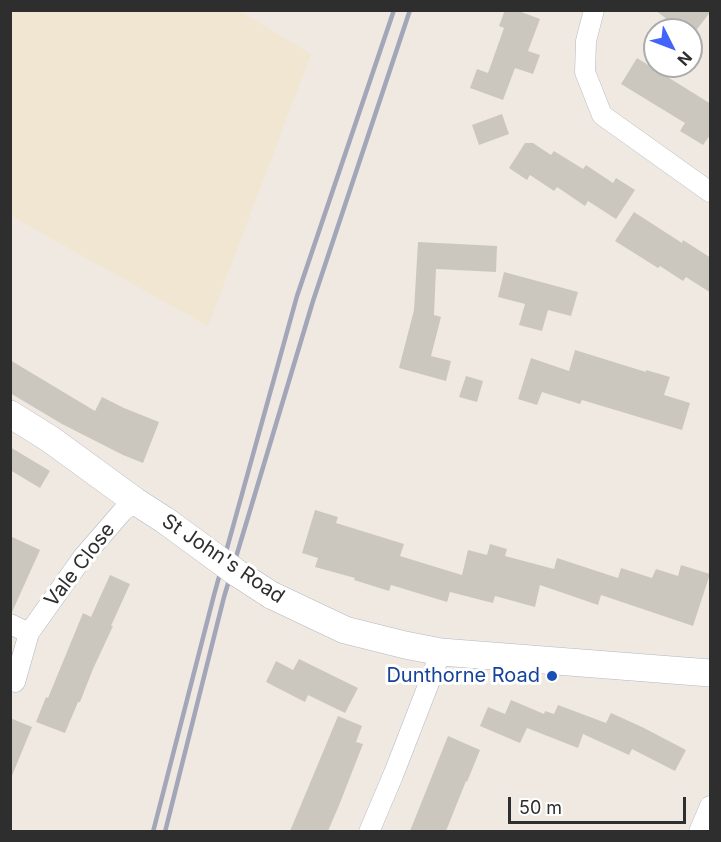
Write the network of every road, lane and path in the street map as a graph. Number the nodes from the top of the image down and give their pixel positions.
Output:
1 (594, 10) edge
2 (711, 192) edge
3 (10, 414) edge
4 (135, 501) junction
5 (10, 624) edge
6 (29, 633) junction
7 (441, 652) junction
8 (711, 673) edge
9 (15, 682) dead end
10 (711, 806) edge
11 (369, 831) edge
12 (699, 831) edge

1 - 2 street
3 - 4 street, St John's Road
4 - 6 street, Vale Close
4 - 7 street, St John's Road, bridge
5 - 6 street
6 - 9 street, Vale Close
7 - 8 street, St John's Road
7 - 11 street
10 - 12 street

